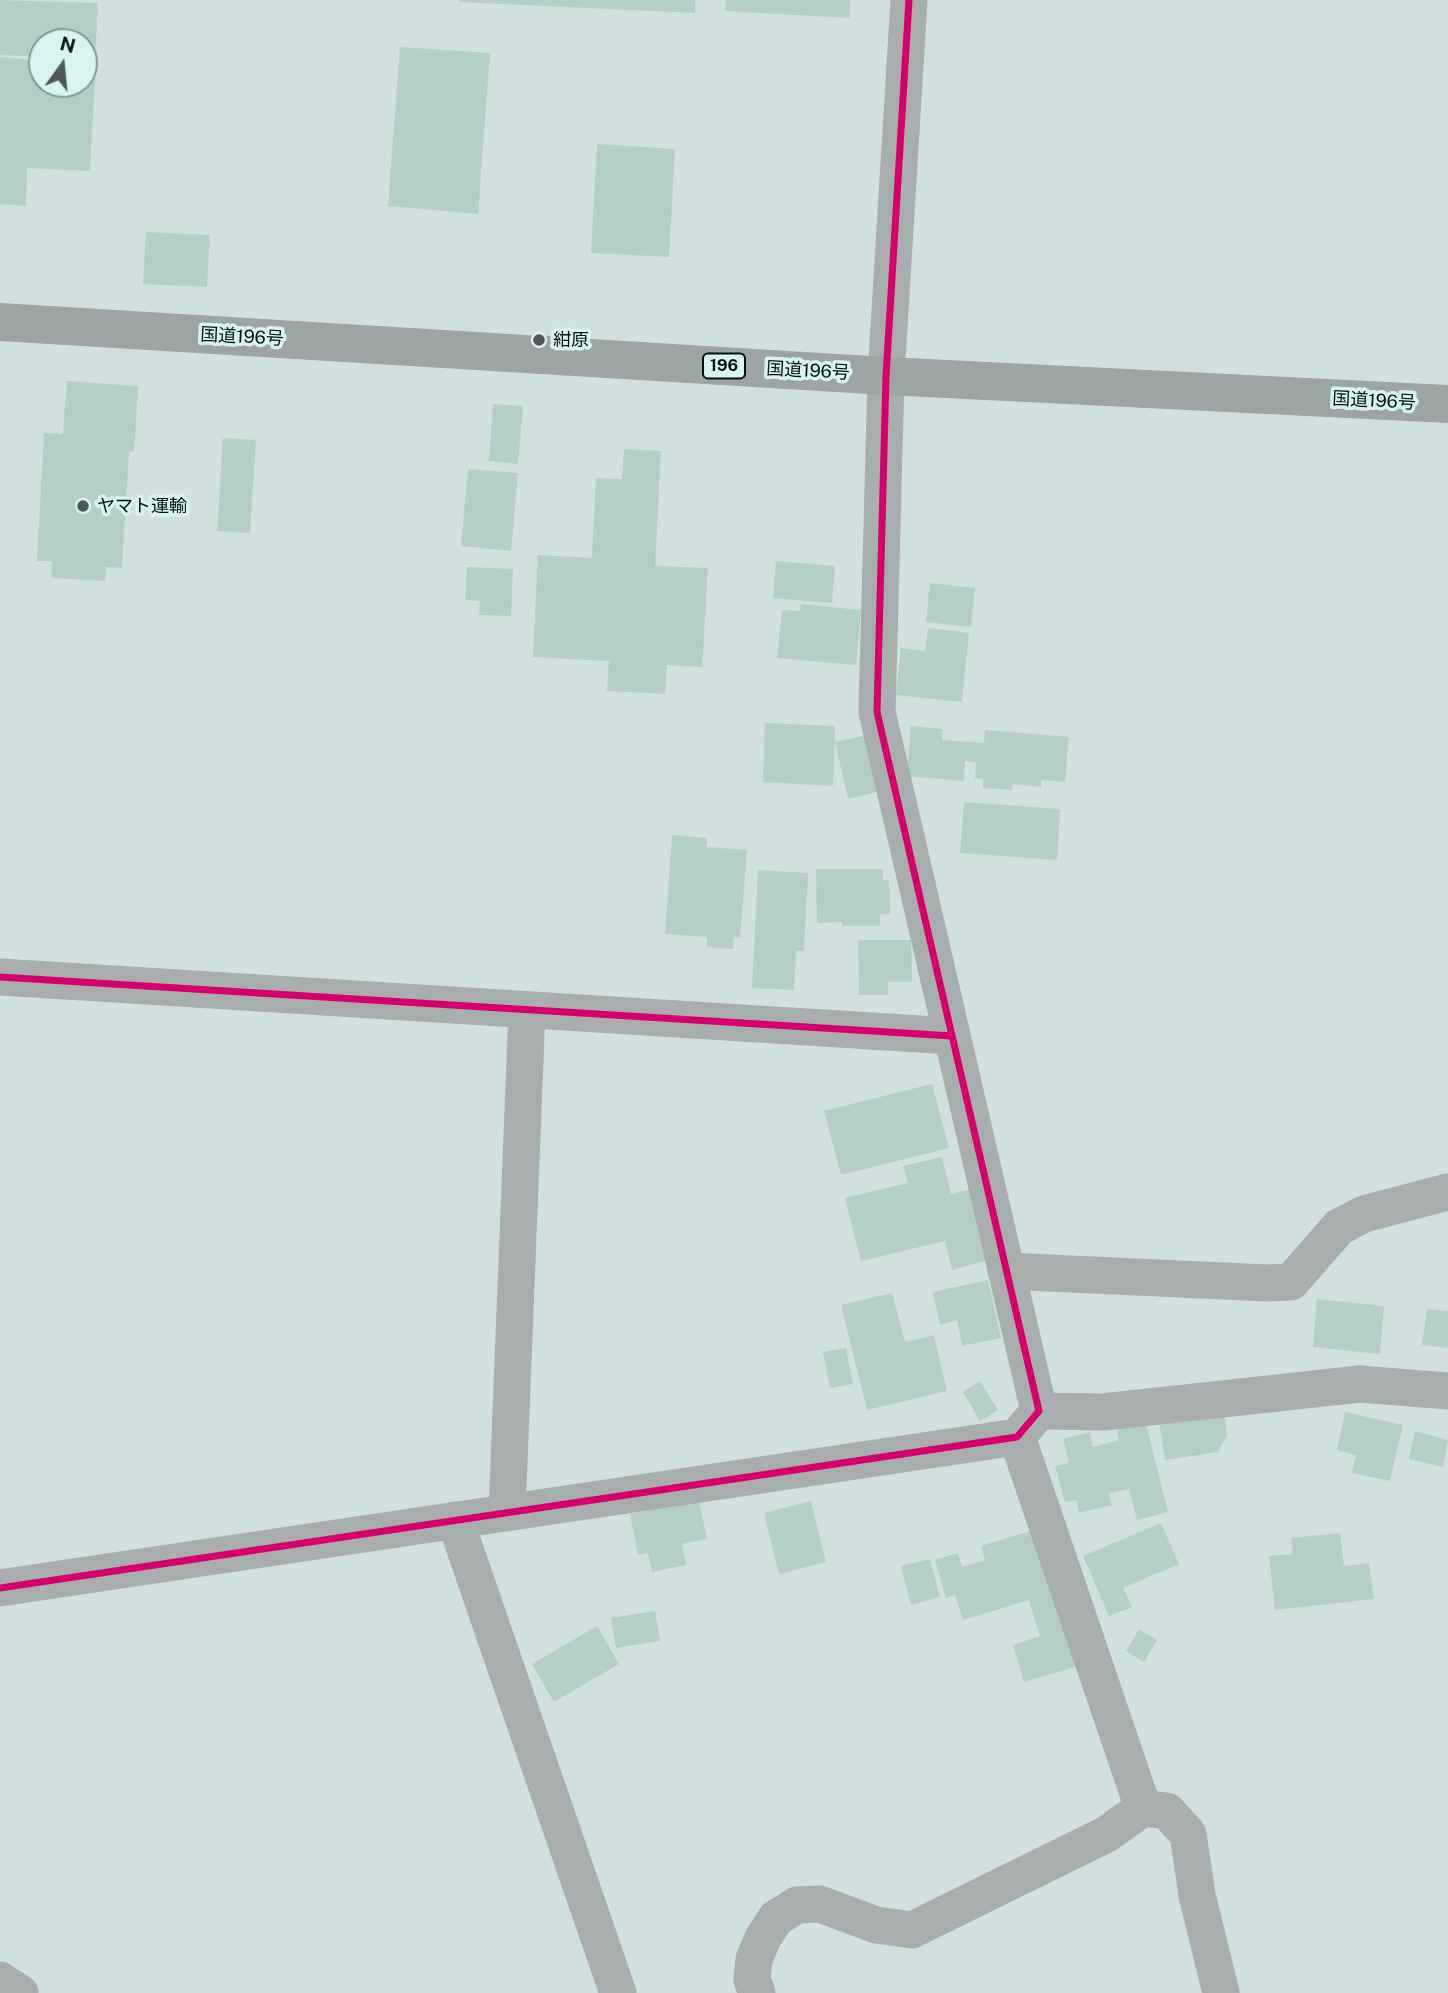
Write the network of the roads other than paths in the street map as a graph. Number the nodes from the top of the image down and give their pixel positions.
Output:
1 (909, 0) edge
2 (0, 322) edge
3 (886, 376) junction
4 (1448, 404) edge
5 (0, 977) edge
6 (527, 1010) junction
7 (952, 1036) junction
8 (1448, 1192) edge
9 (1006, 1271) junction
10 (1448, 1391) edge
11 (1028, 1424) junction
12 (507, 1512) junction
13 (455, 1520) junction
14 (0, 1588) edge
15 (1143, 1808) junction
16 (0, 1980) edge
17 (20, 1993) edge
18 (618, 1993) edge
19 (757, 1993) edge
20 (1221, 1993) edge

1 - 3 street
2 - 3 highway, 国道196号 / 196
3 - 4 highway, 国道196号 / 196
3 - 7 street
5 - 6 street
6 - 7 street
6 - 12 street
7 - 9 street
8 - 9 street
9 - 11 street
10 - 11 street
11 - 12 street
11 - 15 street
12 - 13 street
13 - 14 street
13 - 18 street
15 - 19 street
15 - 20 street
16 - 17 street

